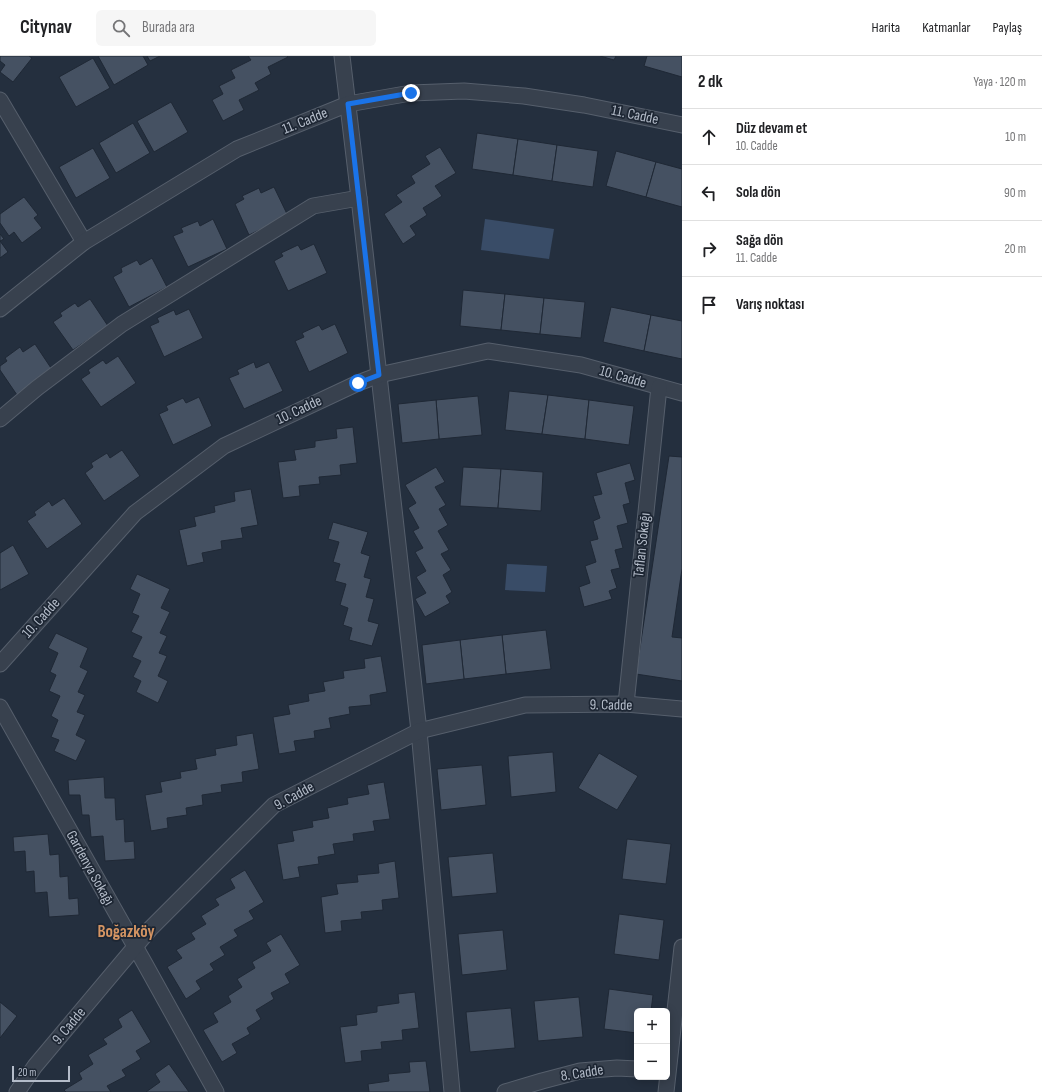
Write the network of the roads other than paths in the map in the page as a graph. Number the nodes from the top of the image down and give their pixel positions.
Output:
1 (342, 56) edge
2 (0, 100) edge
3 (348, 104) junction
4 (682, 125) edge
5 (359, 198) junction
6 (84, 242) junction
7 (0, 309) edge
8 (379, 375) junction
9 (659, 387) junction
10 (682, 393) edge
11 (0, 419) edge
12 (0, 664) edge
13 (626, 704) junction
14 (0, 707) edge
15 (682, 709) edge
16 (419, 731) junction
17 (682, 947) edge
18 (135, 948) junction
19 (634, 1069) edge
20 (672, 1072) edge
21 (17, 1092) edge
22 (216, 1092) edge
23 (452, 1092) edge
24 (505, 1092) edge
25 (666, 1092) edge

1 - 3 street
2 - 6 street
3 - 4 street, 11. Cadde
3 - 5 street
3 - 6 street, 11. Cadde
5 - 8 street
5 - 11 street
6 - 7 street, 11. Cadde
8 - 9 street, 10. Cadde
8 - 12 street, 10. Cadde
8 - 16 street
9 - 10 street, 10. Cadde
9 - 13 street, Taflan Sokağı
13 - 15 street, 9. Cadde
13 - 16 street, 9. Cadde
14 - 18 street, Gardenya Sokağı
16 - 18 street, 9. Cadde
16 - 23 street
17 - 20 street
18 - 21 street, 9. Cadde
18 - 22 street, Gardenya Sokağı
19 - 24 street, 8. Cadde
20 - 25 street

